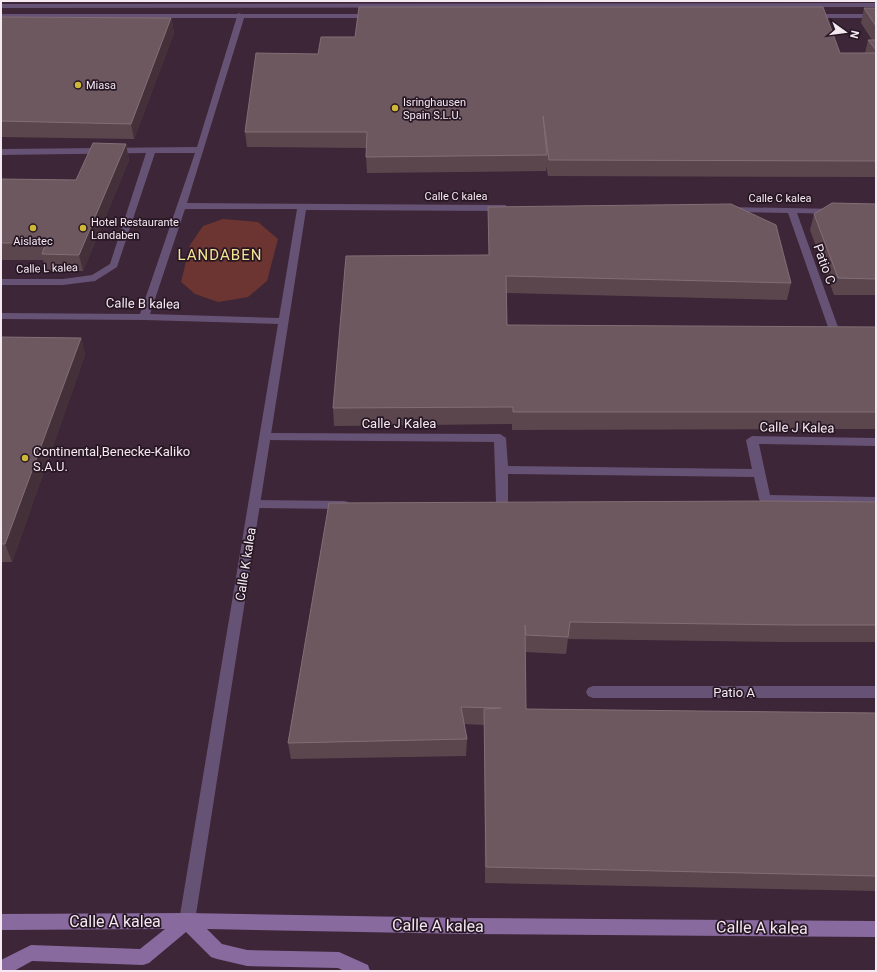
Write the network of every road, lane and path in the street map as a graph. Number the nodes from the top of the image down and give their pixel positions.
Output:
1 (876, 5) edge
2 (1, 6) edge
3 (146, 6) junction
4 (337, 6) junction
5 (241, 15) junction
6 (1, 16) edge
7 (386, 16) edge
8 (805, 16) edge
9 (876, 16) edge
10 (199, 150) junction
11 (1, 152) edge
12 (152, 152) junction
13 (181, 206) junction
14 (302, 207) junction
15 (515, 208) edge
16 (720, 210) edge
17 (791, 210) junction
18 (845, 211) edge
19 (1, 282) edge
20 (1, 316) edge
21 (144, 317) junction
22 (284, 320) junction
23 (833, 327) edge
24 (266, 437) junction
25 (876, 442) edge
26 (502, 470) junction
27 (759, 473) junction
28 (876, 501) edge
29 (255, 504) junction
30 (359, 505) edge
31 (478, 506) edge
32 (592, 692) dead end
33 (876, 692) edge
34 (187, 921) junction
35 (1, 922) edge
36 (876, 929) edge
37 (1, 969) edge
38 (362, 971) edge

1 - 4 street
2 - 3 street
3 - 4 street
3 - 5 street
4 - 5 street
5 - 6 street
5 - 7 street
5 - 10 street
8 - 9 street
10 - 12 street
10 - 13 street
11 - 12 street
12 - 19 street, Calle L kalea
13 - 14 street, Calle C kalea
13 - 21 street
14 - 15 street, Calle C kalea
14 - 22 street, Calle K kalea
16 - 17 street, Calle C kalea
17 - 18 street, Calle C kalea
17 - 23 street, Patio C
20 - 21 street, Calle B kalea
21 - 22 street, Calle B kalea
22 - 24 street, Calle K kalea
24 - 26 street, Calle J Kalea
24 - 29 street, Calle K kalea
25 - 27 street, Calle J Kalea
26 - 27 street
26 - 31 street, Calle J Kalea
27 - 28 street, Calle J Kalea
29 - 30 street
29 - 34 street, Calle K kalea
32 - 33 street, Patio A
34 - 35 main road, Calle A kalea
34 - 36 main road, Calle A kalea
34 - 37 main road
34 - 38 main road

